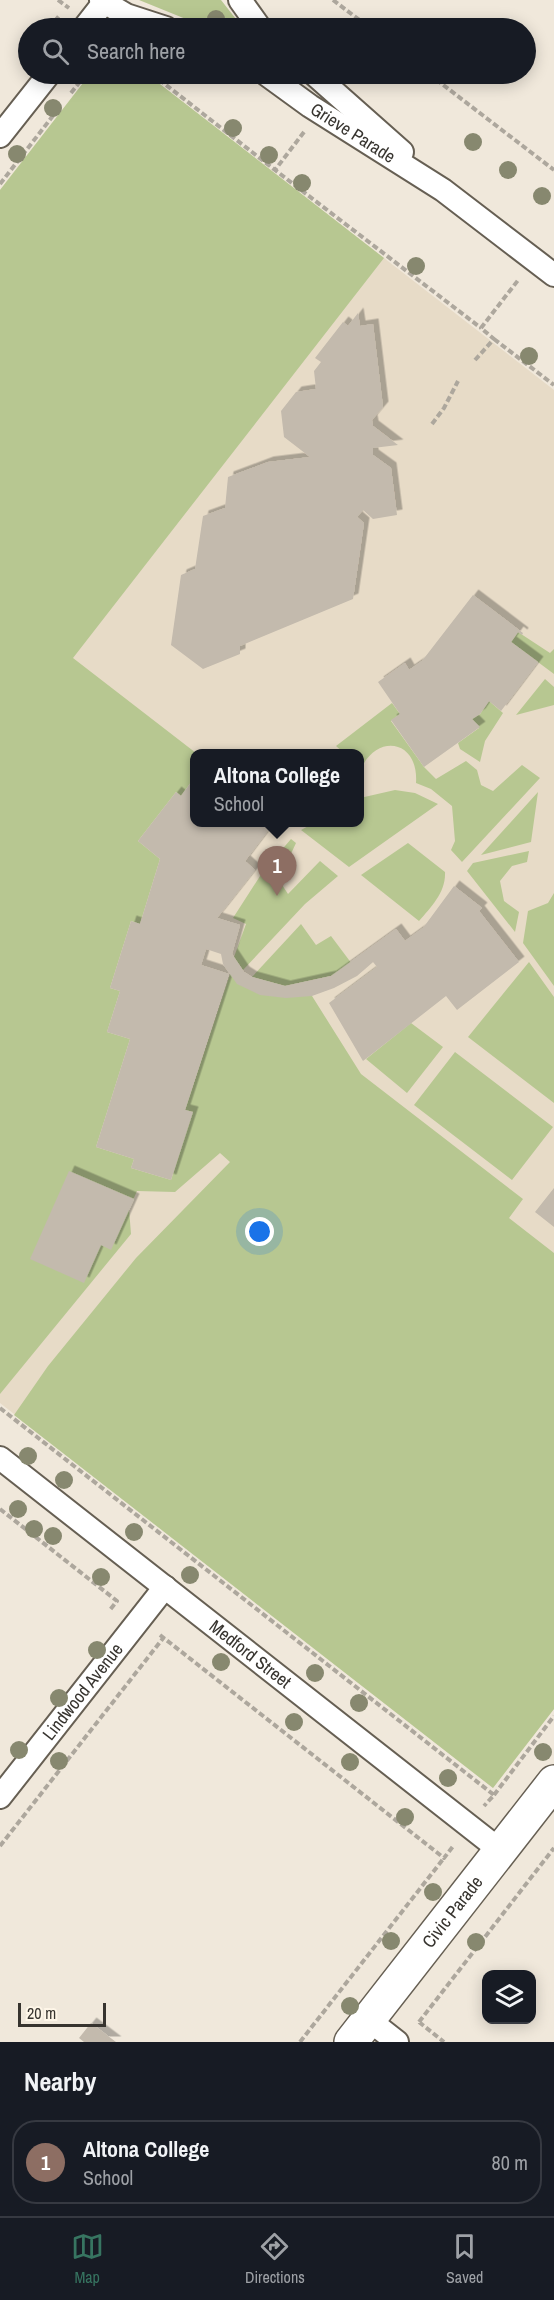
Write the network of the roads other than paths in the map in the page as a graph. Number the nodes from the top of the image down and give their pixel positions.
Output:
1 (240, 0) edge
2 (104, 1) edge
3 (91, 18) edge
4 (135, 18) edge
5 (253, 18) edge
6 (41, 84) edge
7 (280, 84) edge
8 (325, 84) edge
9 (0, 136) edge
10 (443, 190) junction
11 (554, 275) edge
12 (0, 1458) edge
13 (165, 1587) junction
14 (554, 1782) edge
15 (0, 1797) edge
16 (501, 1851) junction
17 (360, 2031) edge
18 (397, 2042) edge

1 - 5 street
2 - 3 street
2 - 4 street
6 - 9 street
7 - 10 street, Grieve Parade
8 - 10 street, Grieve Parade
10 - 11 street, Grieve Parade
12 - 13 street, Medford Street
13 - 15 street, Lindwood Avenue
13 - 16 street, Medford Street
14 - 16 street, Civic Parade
16 - 17 street, Civic Parade
17 - 18 street

